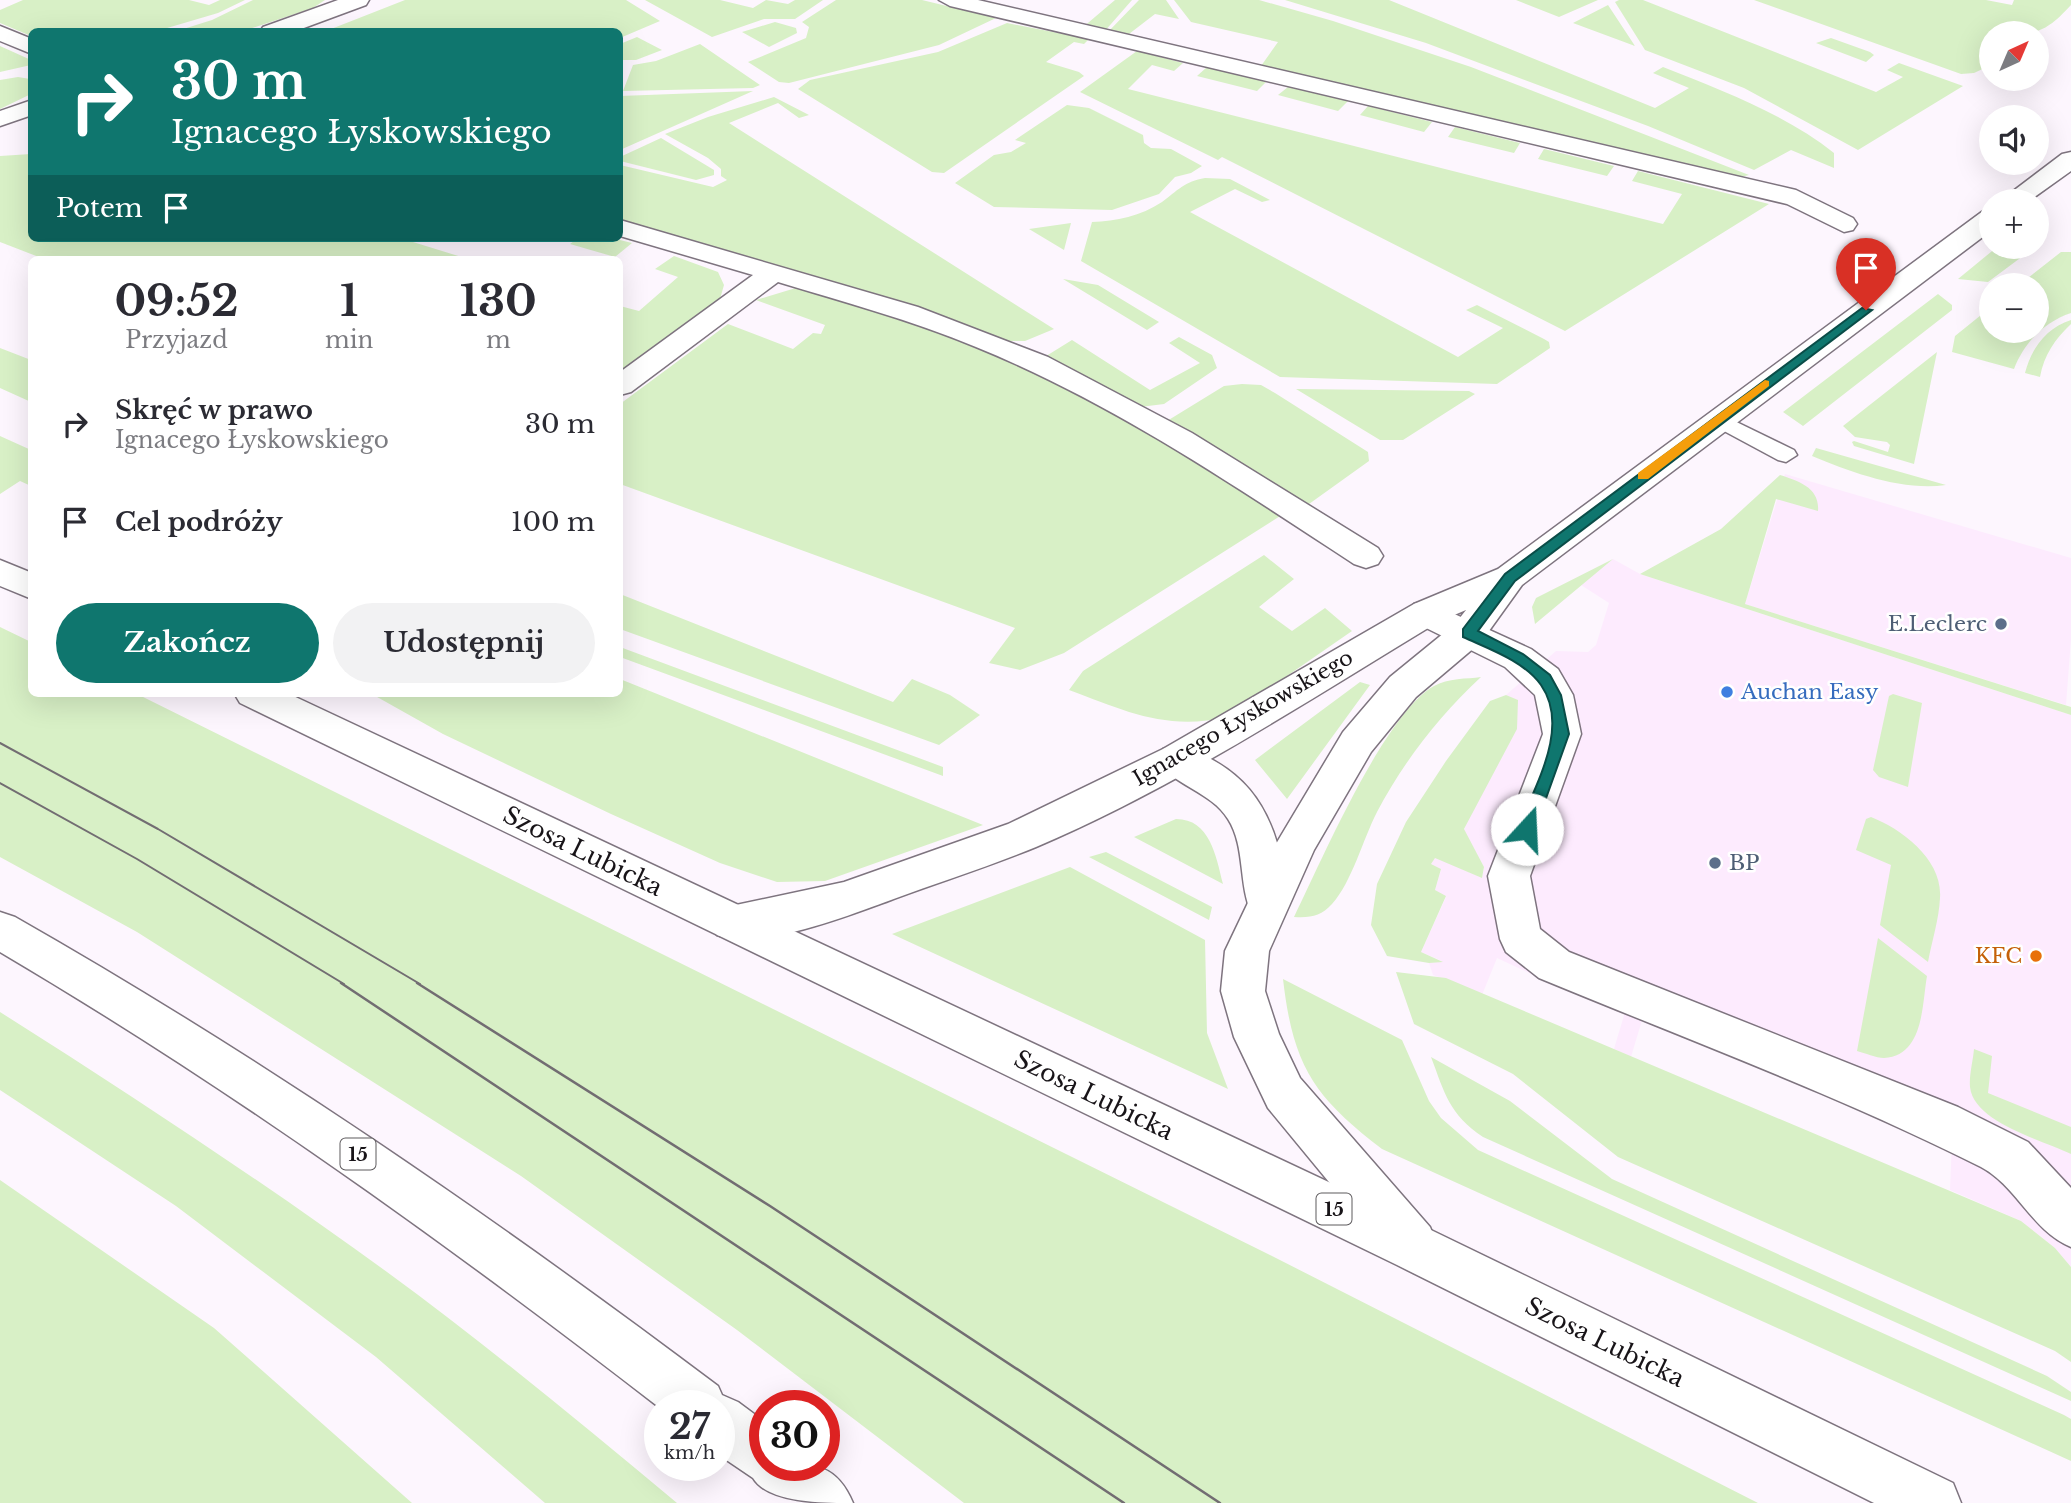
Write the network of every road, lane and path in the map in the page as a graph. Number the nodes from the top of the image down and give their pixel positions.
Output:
1 (358, 0) edge
2 (950, 0) edge
3 (282, 28) edge
4 (0, 33) edge
5 (28, 45) edge
6 (28, 108) edge
7 (0, 119) edge
8 (2071, 159) edge
9 (2030, 189) edge
10 (1843, 224) dead end
11 (1979, 227) edge
12 (623, 229) edge
13 (774, 272) junction
14 (623, 384) edge
15 (1717, 419) junction
16 (1787, 455) dead end
17 (1366, 556) dead end
18 (0, 572) edge
19 (1510, 577) junction
20 (28, 585) edge
21 (1426, 614) junction
22 (1468, 633) junction
23 (261, 697) edge
24 (1177, 760) junction
25 (1267, 902) junction
26 (732, 922) junction
27 (0, 930) edge
28 (2071, 1223) edge
29 (1415, 1248) junction
30 (680, 1390) edge
31 (735, 1433) edge
32 (749, 1444) edge
33 (796, 1481) edge
34 (825, 1503) edge
35 (1933, 1503) edge

1 - 3 street
2 - 10 street
4 - 5 street
6 - 7 street
8 - 9 street
11 - 15 street, Ignacego Łyskowskiego
12 - 13 street
13 - 14 street
13 - 17 street
15 - 16 lane
15 - 19 street, Ignacego Łyskowskiego
18 - 20 street
19 - 21 street, Ignacego Łyskowskiego
19 - 22 street, Ignacego Łyskowskiego
21 - 22 street
21 - 24 street, Ignacego Łyskowskiego
22 - 25 street, Ignacego Łyskowskiego
22 - 28 street
23 - 26 street, Szosa Lubicka / 15
24 - 25 street
24 - 26 street, Ignacego Łyskowskiego
25 - 29 street, Ignacego Łyskowskiego
26 - 29 street, Szosa Lubicka / 15
27 - 30 street, 15
29 - 35 street, Szosa Lubicka / 15
31 - 32 street
33 - 34 street

